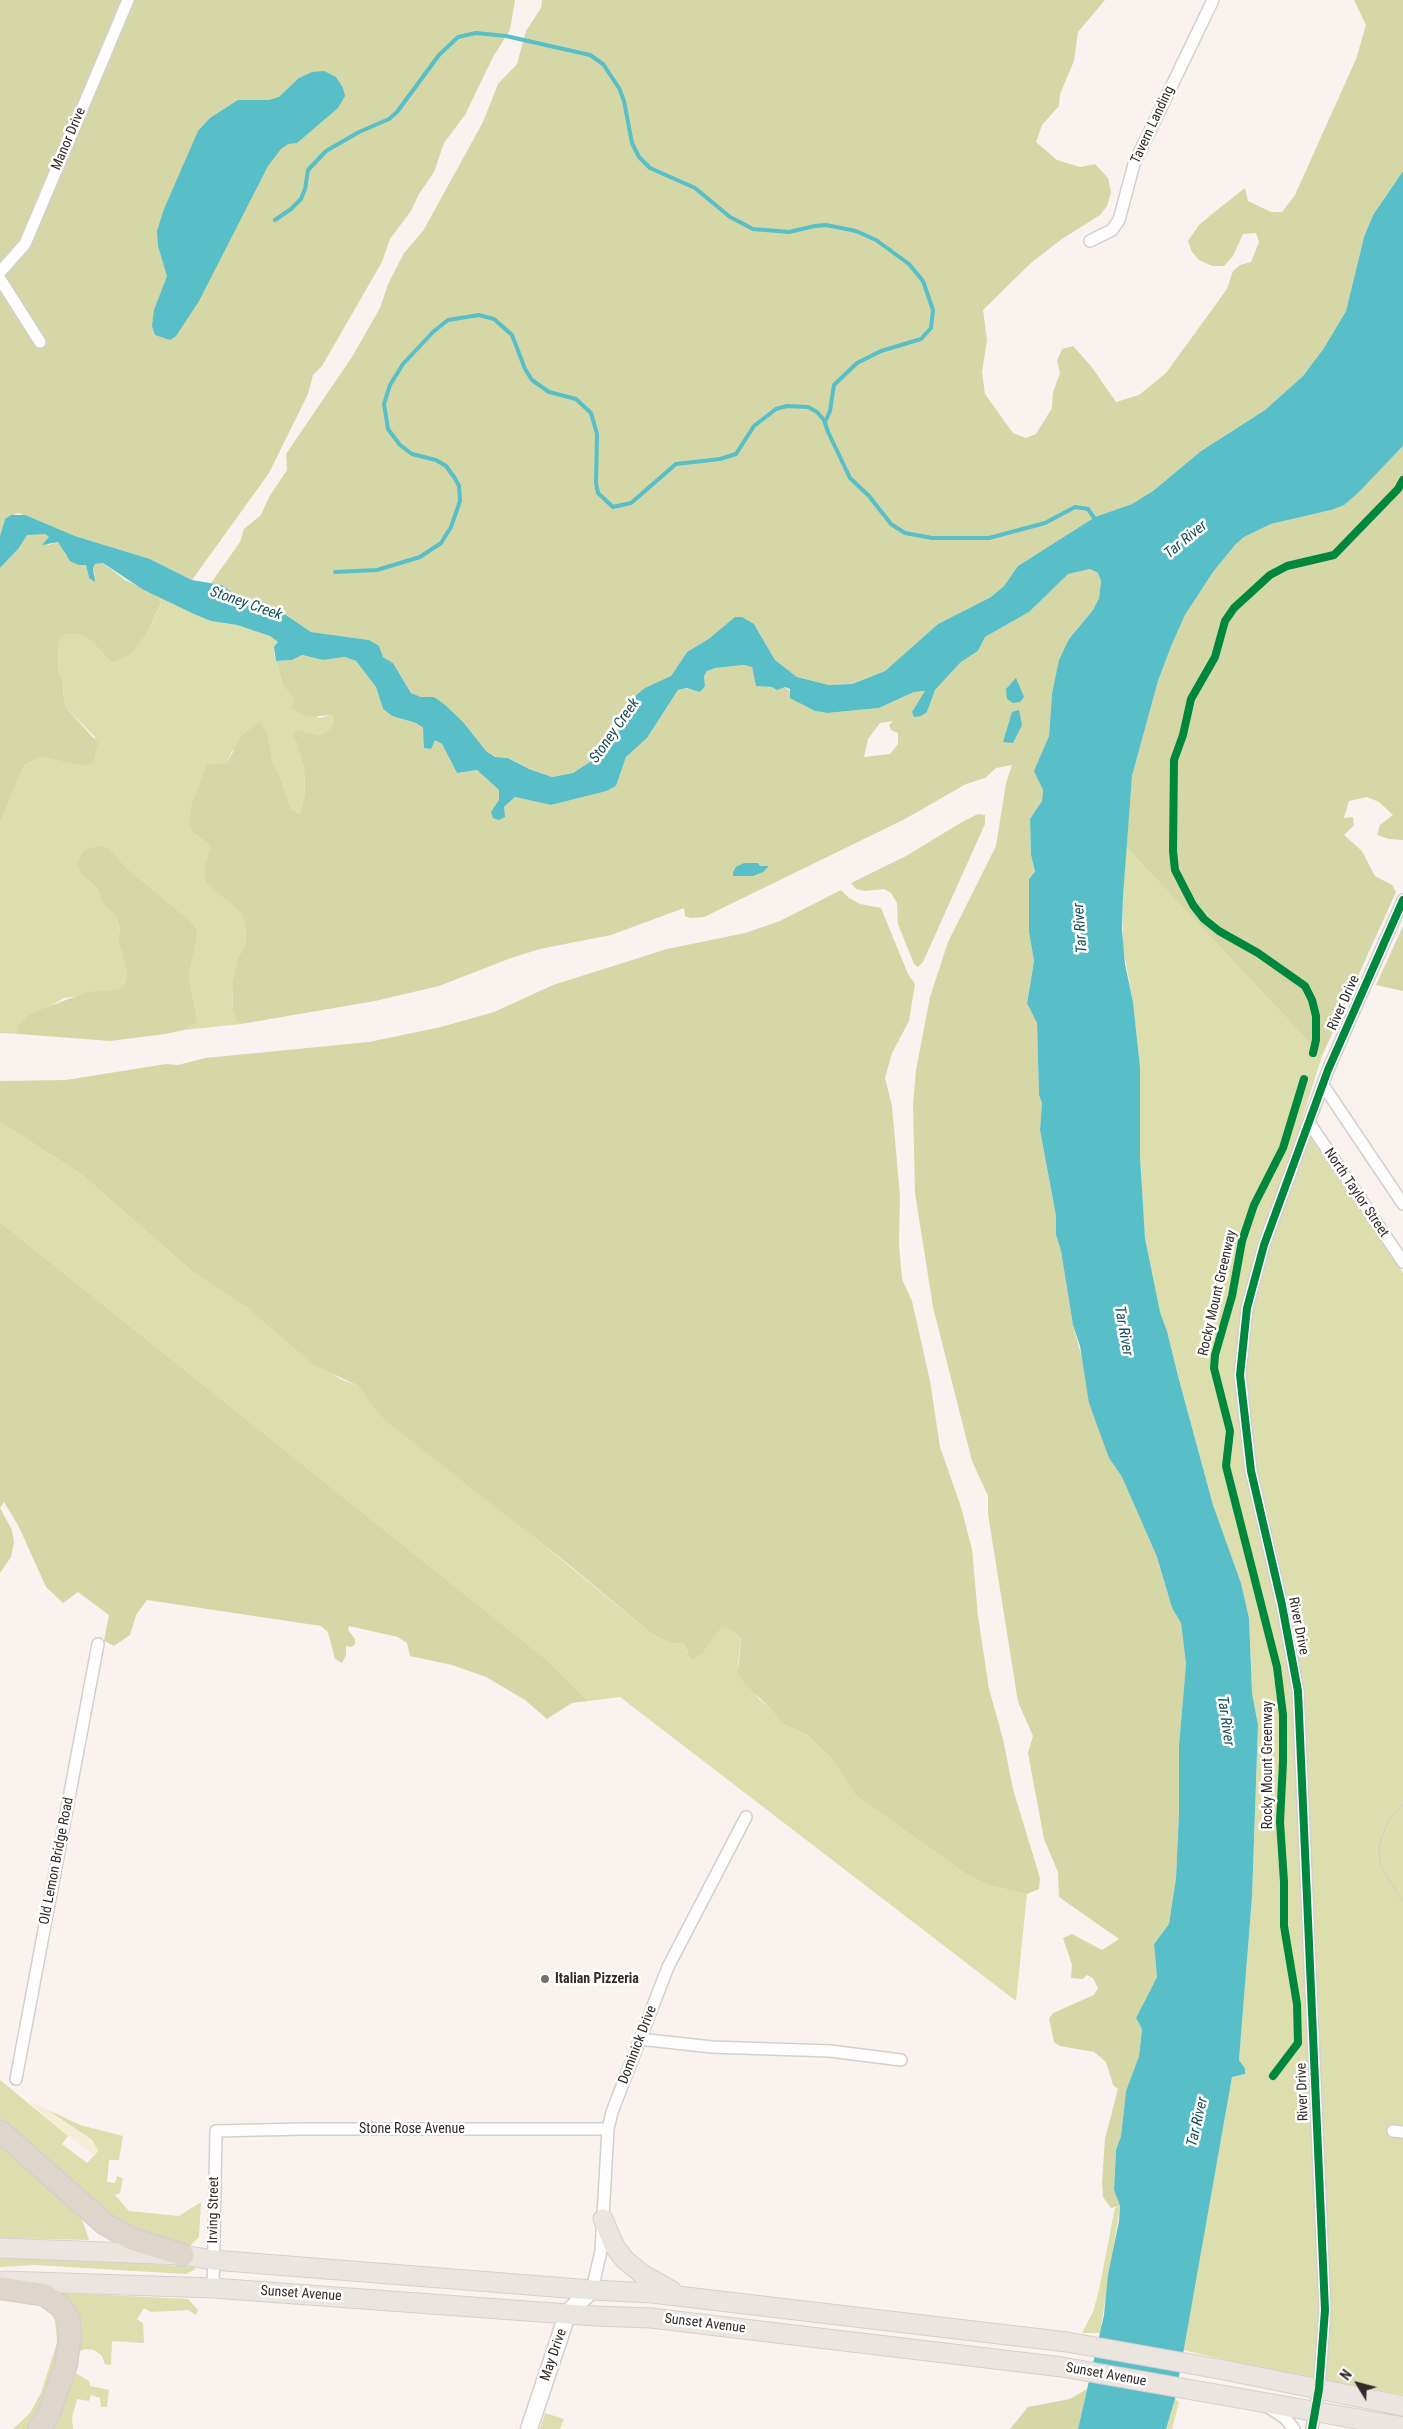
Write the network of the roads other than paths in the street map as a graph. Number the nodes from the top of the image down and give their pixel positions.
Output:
1 (128, 0) edge
2 (1213, 0) edge
3 (1090, 241) dead end
4 (0, 272) edge
5 (0, 279) edge
6 (40, 342) dead end
7 (1403, 900) edge
8 (1323, 1085) junction
9 (1310, 1124) junction
10 (1403, 1204) edge
11 (1403, 1262) edge
12 (98, 1644) dead end
13 (746, 1817) dead end
14 (639, 2040) junction
15 (901, 2060) dead end
16 (16, 2079) dead end
17 (608, 2129) junction
18 (0, 2131) edge
19 (216, 2131) joint
20 (603, 2218) junction
21 (0, 2248) edge
22 (182, 2255) junction
23 (213, 2260) junction
24 (0, 2281) edge
25 (0, 2288) edge
26 (213, 2288) junction
27 (592, 2290) junction
28 (682, 2297) junction
29 (568, 2312) junction
30 (1319, 2389) junction
31 (1261, 2402) junction
32 (1403, 2406) edge
33 (1313, 2420) edge
34 (1403, 2428) edge
35 (39, 2429) edge
36 (529, 2429) edge
37 (1294, 2429) edge

1 - 4 street, Manor Drive
2 - 3 street, Tavern Landing
5 - 6 street
7 - 8 street, River Drive
8 - 9 street, River Drive
8 - 10 street
9 - 11 street, North Taylor Street
9 - 30 street, River Drive
12 - 16 street, Old Lemon Bridge Road
13 - 14 street, Dominick Drive
14 - 15 street
14 - 17 street, Dominick Drive
17 - 19 street, Stone Rose Avenue
17 - 20 street, Dominick Drive
18 - 22 highway
19 - 23 street, Irving Street
20 - 27 street, Dominick Drive
20 - 28 main road
21 - 22 main road, Sunset Avenue
22 - 23 main road, Sunset Avenue
23 - 26 street, Irving Street
23 - 27 main road, Sunset Avenue
24 - 26 main road, Sunset Avenue
25 - 35 highway
26 - 29 main road, Sunset Avenue
27 - 28 main road, Sunset Avenue
27 - 29 main road, May Drive
28 - 30 main road, Sunset Avenue
29 - 31 main road, Sunset Avenue
29 - 36 main road, May Drive
30 - 32 main road, Sunset Avenue
30 - 33 street, River Drive
31 - 33 main road, Sunset Avenue
31 - 37 street
33 - 34 main road, Sunset Avenue

